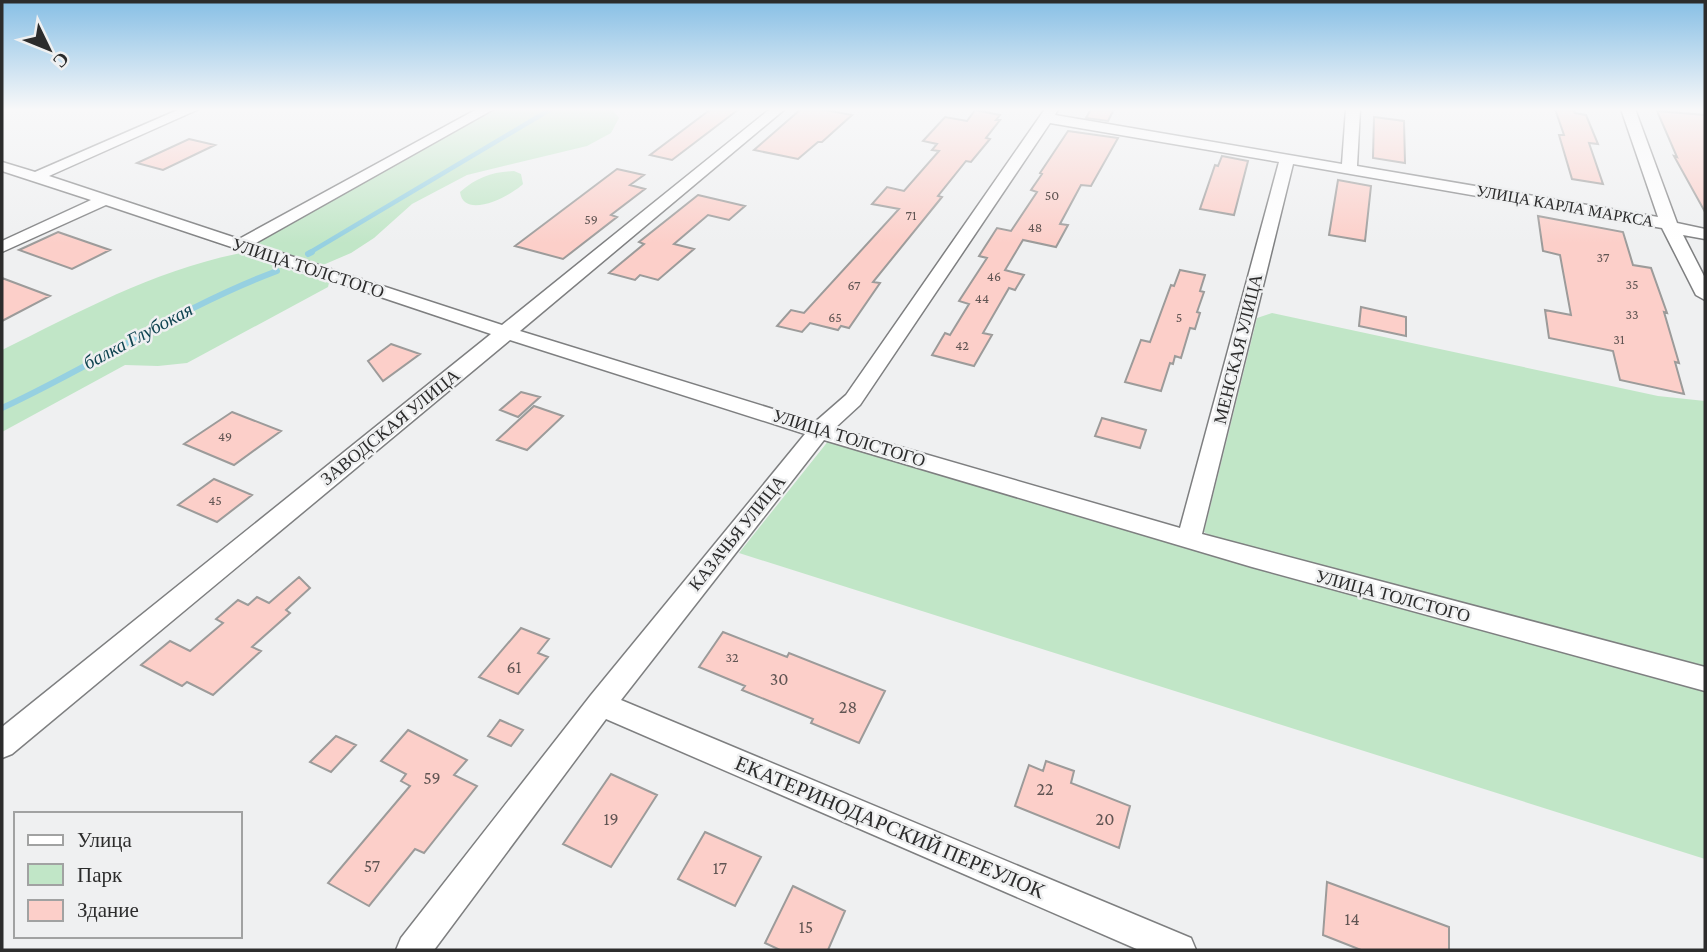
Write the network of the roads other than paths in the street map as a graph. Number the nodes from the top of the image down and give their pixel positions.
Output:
1 (84, 153) edge
2 (408, 153) edge
3 (725, 153) edge
4 (1023, 153) edge
5 (1258, 153) edge
6 (1350, 153) edge
7 (1644, 153) edge
8 (1287, 159) junction
9 (2, 166) edge
10 (1349, 170) junction
11 (30, 175) junction
12 (2, 184) edge
13 (104, 200) junction
14 (1670, 226) junction
15 (1705, 234) edge
16 (240, 245) junction
17 (2, 247) edge
18 (1705, 295) edge
19 (505, 332) junction
20 (820, 430) junction
21 (1189, 540) junction
22 (1705, 679) edge
23 (601, 704) junction
24 (2, 746) edge
25 (413, 950) edge
26 (1179, 950) edge

1 - 11 street
2 - 16 street
3 - 19 street, ЗАВОДСКАЯ УЛИЦА
4 - 20 street, КАЗАЧЬЯ УЛИЦА
5 - 8 street, УЛИЦА КАРЛА МАРКСА
6 - 10 street
7 - 14 street
8 - 10 street, УЛИЦА КАРЛА МАРКСА
8 - 21 street, МЕНСКАЯ УЛИЦА
9 - 11 street, УЛИЦА ТОЛСТОГО
10 - 14 street, УЛИЦА КАРЛА МАРКСА
11 - 12 street
11 - 13 street, УЛИЦА ТОЛСТОГО
13 - 16 street, УЛИЦА ТОЛСТОГО
13 - 17 street
14 - 15 street, УЛИЦА КАРЛА МАРКСА
14 - 18 street
16 - 19 street, УЛИЦА ТОЛСТОГО
19 - 20 street, УЛИЦА ТОЛСТОГО
19 - 24 street, ЗАВОДСКАЯ УЛИЦА
20 - 21 street, УЛИЦА ТОЛСТОГО
20 - 23 street, КАЗАЧЬЯ УЛИЦА
21 - 22 street, УЛИЦА ТОЛСТОГО
23 - 25 street, КАЗАЧЬЯ УЛИЦА
23 - 26 street, ЕКАТЕРИНОДАРСКИЙ ПЕРЕУЛОК

